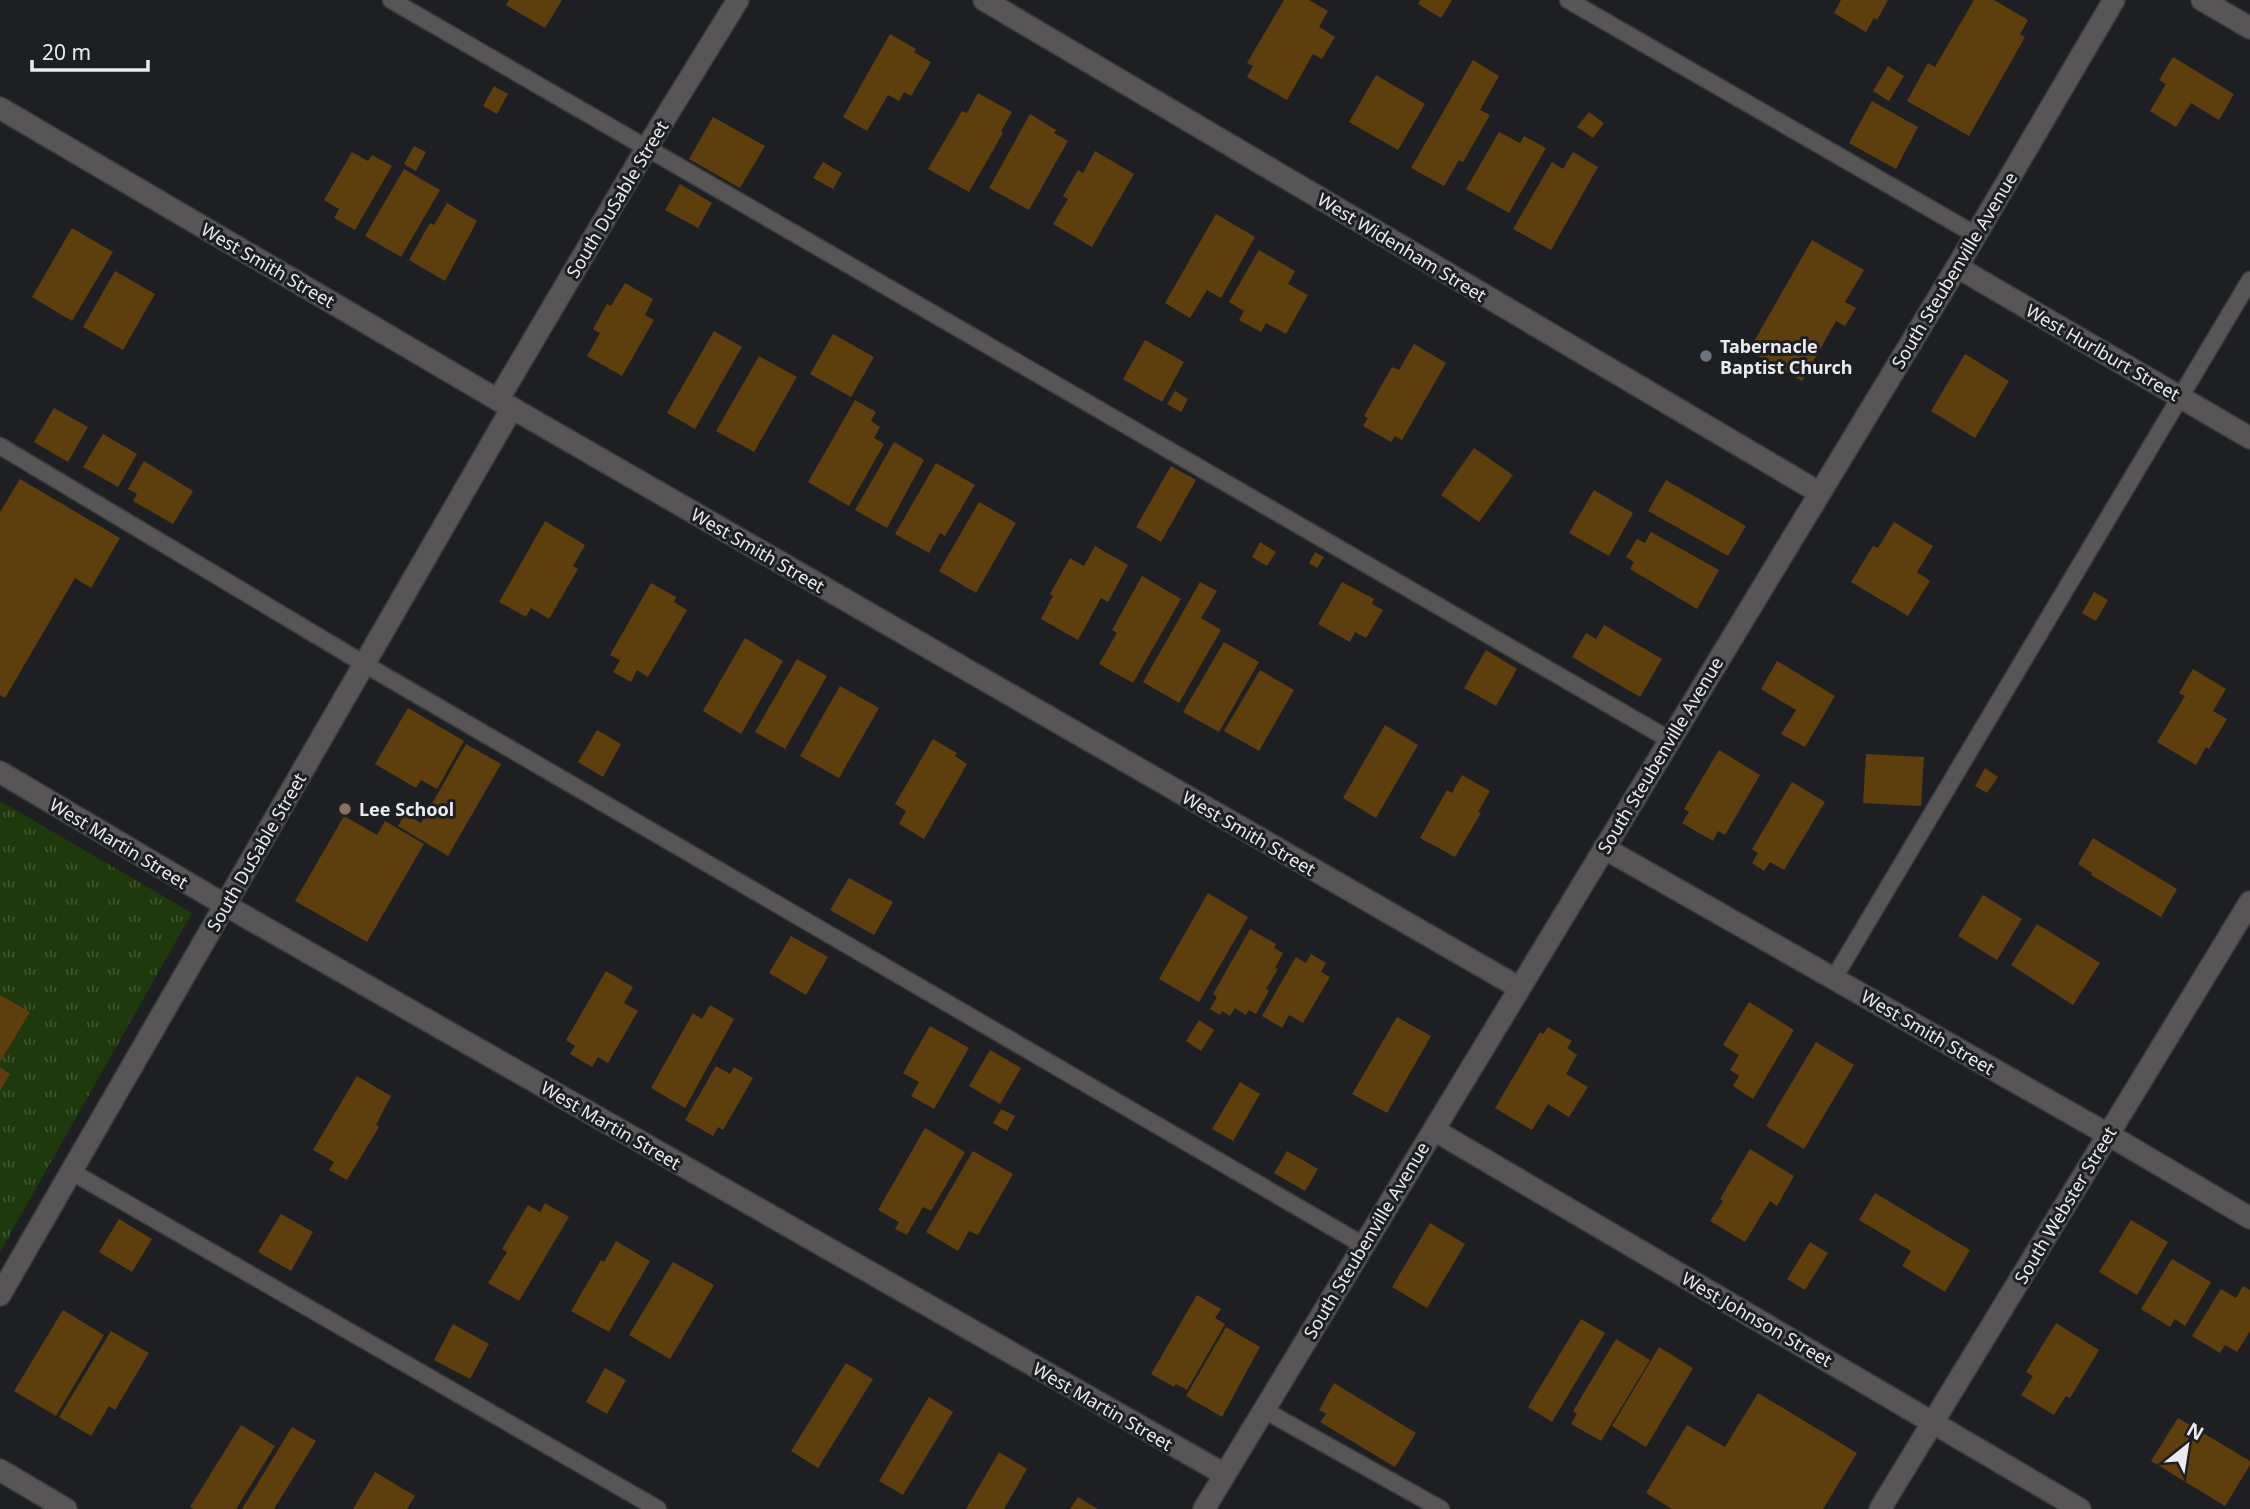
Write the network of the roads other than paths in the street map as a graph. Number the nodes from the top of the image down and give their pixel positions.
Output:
1 (391, 0) edge
2 (738, 0) edge
3 (984, 0) edge
4 (1568, 0) edge
5 (2114, 0) edge
6 (2202, 0) edge
7 (2250, 28) edge
8 (0, 108) edge
9 (646, 149) junction
10 (1976, 235) junction
11 (1957, 267) junction
12 (2250, 280) edge
13 (2180, 397) junction
14 (505, 404) junction
15 (2250, 438) edge
16 (0, 446) edge
17 (1819, 493) junction
18 (366, 665) junction
19 (1670, 740) junction
20 (0, 772) edge
21 (1604, 848) junction
22 (2250, 902) edge
23 (225, 905) junction
24 (1833, 978) junction
25 (1518, 987) junction
26 (1434, 1130) junction
27 (2109, 1135) junction
28 (72, 1172) junction
29 (2250, 1218) edge
30 (1363, 1245) junction
31 (0, 1295) edge
32 (1264, 1410) junction
33 (1933, 1423) junction
34 (0, 1470) edge
35 (1224, 1474) junction
36 (66, 1509) edge
37 (658, 1509) edge
38 (1203, 1509) edge
39 (1441, 1509) edge
40 (1880, 1509) edge
41 (2080, 1509) edge

1 - 9 lane
2 - 9 street, South DuSable Street
3 - 17 street, West Widenham Street
4 - 10 lane
5 - 10 street, South Steubenville Avenue
6 - 7 street
8 - 14 street, West Smith Street
9 - 14 street, South DuSable Street
9 - 19 lane
10 - 11 street, South Steubenville Avenue
11 - 13 street, West Hurlburt Street
11 - 17 street, South Steubenville Avenue
12 - 13 lane
13 - 15 street, West Hurlburt Street
13 - 24 lane
14 - 18 street, South DuSable Street
14 - 25 street, West Smith Street
16 - 18 lane
17 - 19 street, South Steubenville Avenue
18 - 23 street, South DuSable Street
18 - 30 lane
19 - 21 street, South Steubenville Avenue
20 - 23 street, West Martin Street
21 - 24 street, West Smith Street
21 - 25 street, South Steubenville Avenue
22 - 27 street, South Webster Street
23 - 28 street, South DuSable Street
23 - 35 street, West Martin Street
24 - 27 street, West Smith Street
25 - 26 street, South Steubenville Avenue
26 - 30 street, South Steubenville Avenue
26 - 33 street, West Johnson Street
27 - 29 street, West Smith Street
27 - 33 street, South Webster Street
28 - 31 street, South DuSable Street
28 - 37 lane
30 - 32 street, South Steubenville Avenue
32 - 35 street, South Steubenville Avenue
32 - 39 lane
33 - 40 street, South Webster Street
33 - 41 street, West Johnson Street
34 - 36 street
35 - 38 street, South Steubenville Avenue

